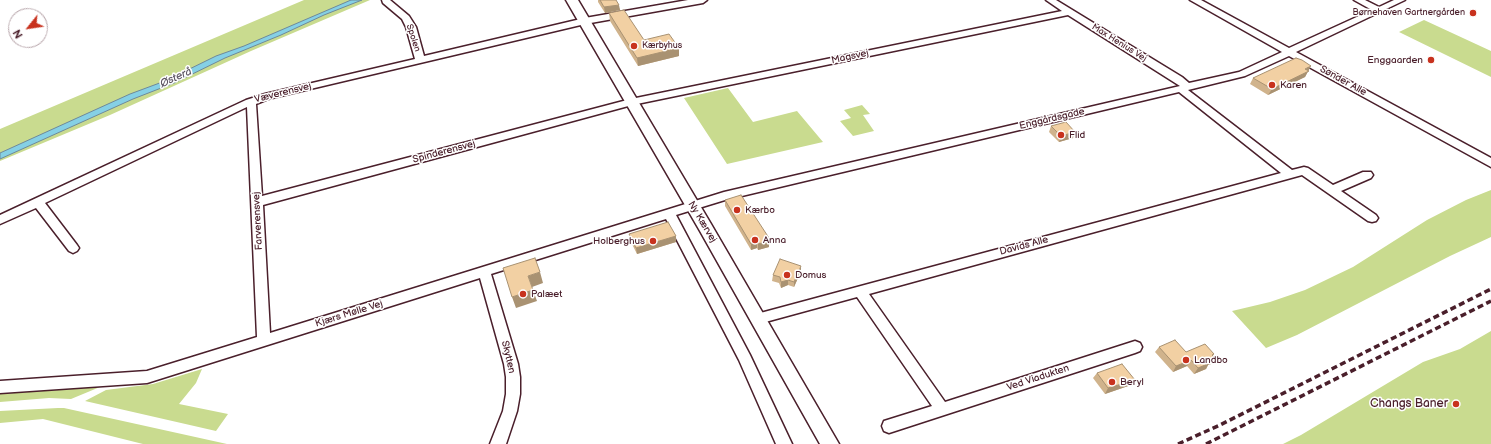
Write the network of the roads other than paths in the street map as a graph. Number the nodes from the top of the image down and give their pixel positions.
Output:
1 (572, 0) edge
2 (703, 0) edge
3 (1050, 0) edge
4 (1194, 0) edge
5 (1358, 0) edge
6 (1401, 0) edge
7 (386, 1) dead end
8 (1379, 10) junction
9 (1070, 12) junction
10 (585, 21) junction
11 (1290, 52) junction
12 (420, 61) junction
13 (1184, 88) junction
14 (250, 102) junction
15 (631, 102) junction
16 (1491, 163) edge
17 (1290, 174) junction
18 (1367, 175) dead end
19 (1331, 190) junction
20 (38, 202) junction
21 (257, 202) junction
22 (693, 206) junction
23 (669, 214) junction
24 (1372, 218) dead end
25 (0, 220) edge
26 (73, 248) dead end
27 (484, 271) junction
28 (860, 291) junction
29 (758, 319) junction
30 (264, 341) junction
31 (1135, 347) dead end
32 (0, 387) edge
33 (942, 409) junction
34 (889, 426) dead end
35 (498, 444) edge
36 (784, 444) edge
37 (830, 444) edge

1 - 10 street, Ny Kærvej
2 - 10 street, Væverensvej
3 - 9 street, Max Henius Vej
4 - 11 street, Sønder Alle
5 - 8 street
6 - 8 street, Enggårdsgade
7 - 12 street, Spolen
8 - 11 street, Enggårdsgade
9 - 13 street, Max Henius Vej
9 - 15 street, Magsvej
10 - 12 street, Væverensvej
10 - 15 street, Ny Kærvej
11 - 13 street, Enggårdsgade
11 - 16 street, Sønder Alle
12 - 14 street, Væverensvej
13 - 17 street
13 - 22 street, Enggårdsgade
14 - 20 street, Væverensvej
14 - 21 street, Farverensvej
15 - 21 street, Spinderensvej
15 - 22 street, Ny Kærvej
17 - 19 street, Davids Alle
17 - 28 street, Davids Alle
18 - 19 street
19 - 24 street, Davids Alle
20 - 25 street, Væverensvej
20 - 26 street
21 - 30 street, Farverensvej
22 - 23 street, Kjærs Mølle Vej
22 - 29 street, Ny Kærvej
23 - 27 street, Kjærs Mølle Vej
23 - 36 street
27 - 30 street, Kjærs Mølle Vej
27 - 35 street, Skytten
28 - 29 street, Davids Alle
28 - 33 street
29 - 37 street, Ny Kærvej
30 - 32 street, Kjærs Mølle Vej
31 - 33 street, Ved Viadukten
33 - 34 street, Ved Viadukten

